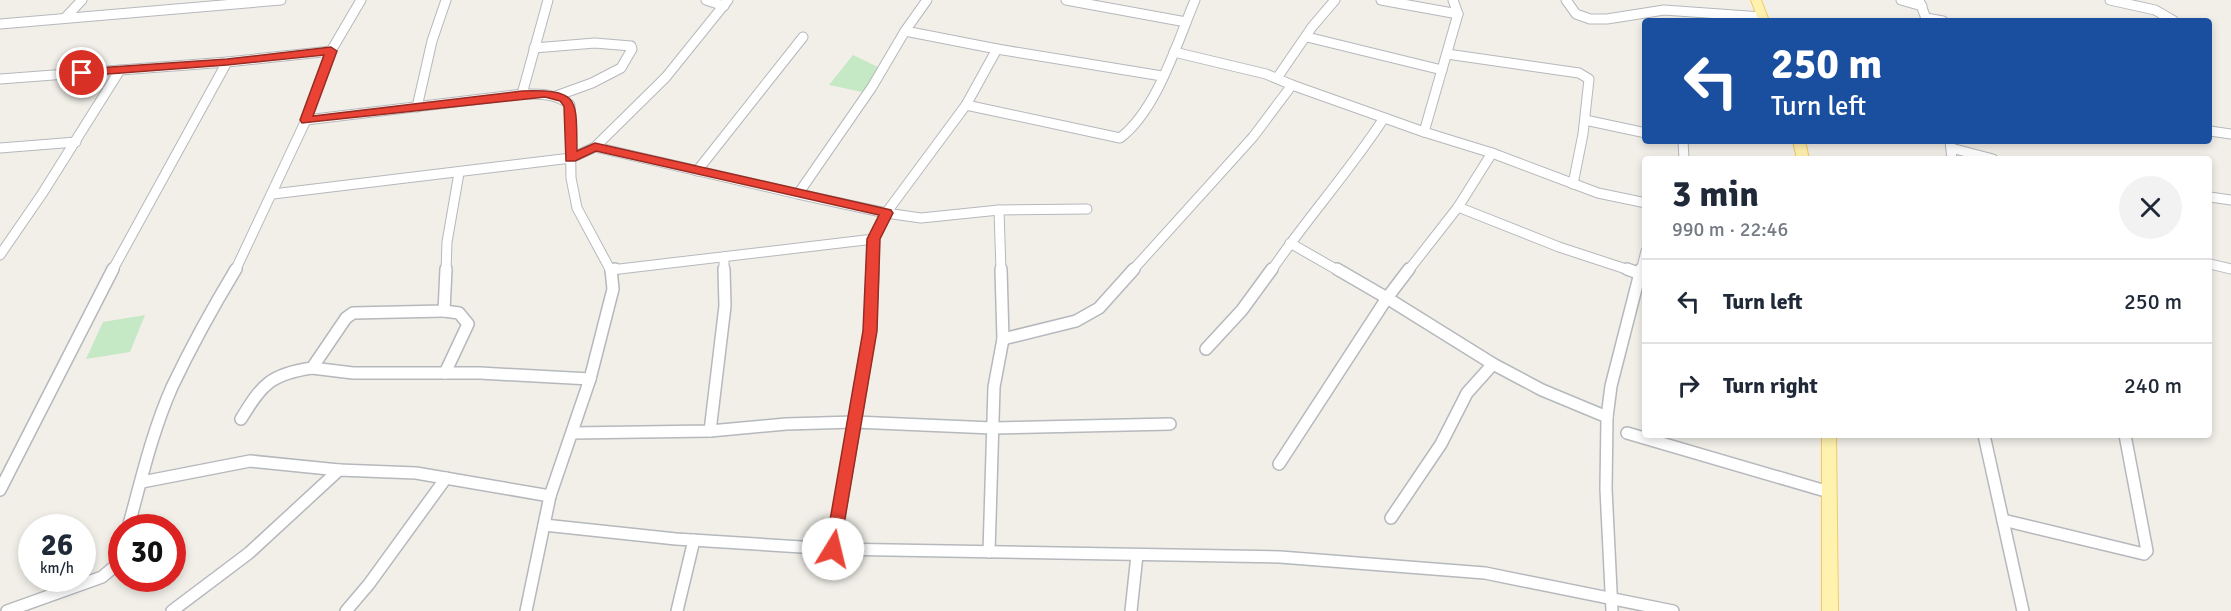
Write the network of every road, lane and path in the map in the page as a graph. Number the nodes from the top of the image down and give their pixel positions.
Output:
1 (82, 0) edge
2 (281, 0) edge
3 (361, 0) edge
4 (447, 0) edge
5 (548, 0) edge
6 (705, 0) edge
7 (927, 0) edge
8 (1066, 0) edge
9 (1195, 0) edge
10 (1335, 0) edge
11 (1381, 0) edge
12 (1453, 0) edge
13 (1566, 0) edge
14 (1756, 0) edge
15 (1901, 0) edge
16 (2110, 0) edge
17 (726, 3) edge
18 (1920, 3) edge
19 (1458, 14) junction
20 (65, 18) junction
21 (1753, 18) edge
22 (1763, 18) edge
23 (1925, 18) edge
24 (2172, 18) edge
25 (1186, 22) junction
26 (0, 24) edge
27 (905, 31) junction
28 (803, 37) dead end
29 (1307, 37) junction
30 (534, 48) junction
31 (997, 48) junction
32 (331, 51) junction
33 (1174, 52) junction
34 (1447, 54) junction
35 (227, 62) junction
36 (120, 70) junction
37 (1442, 70) junction
38 (1162, 76) junction
39 (1277, 78) junction
40 (0, 79) edge
41 (1292, 85) junction
42 (522, 94) junction
43 (556, 96) junction
44 (966, 105) junction
45 (417, 107) junction
46 (1384, 118) junction
47 (306, 120) junction
48 (1585, 120) junction
49 (2212, 130) edge
50 (1424, 132) junction
51 (1642, 132) edge
52 (2231, 134) edge
53 (76, 142) junction
54 (1951, 144) edge
55 (595, 147) junction
56 (0, 148) edge
57 (1492, 153) junction
58 (1985, 156) edge
59 (571, 158) junction
60 (697, 171) junction
61 (459, 173) junction
62 (1573, 184) junction
63 (273, 194) junction
64 (798, 194) junction
65 (2212, 197) edge
66 (2231, 200) edge
67 (1642, 202) edge
68 (1458, 207) junction
69 (1087, 209) dead end
70 (999, 210) junction
71 (886, 213) junction
72 (874, 239) junction
73 (1290, 243) junction
74 (3, 245) edge
75 (0, 255) edge
76 (724, 257) junction
77 (1642, 262) edge
78 (2212, 264) edge
79 (2231, 269) edge
80 (611, 270) junction
81 (1638, 273) junction
82 (1640, 294) edge
83 (1387, 298) junction
84 (444, 311) junction
85 (1003, 339) junction
86 (1206, 349) dead end
87 (1493, 364) junction
88 (312, 368) junction
89 (445, 374) junction
90 (590, 379) junction
91 (1607, 417) junction
92 (241, 419) dead end
93 (855, 422) junction
94 (1170, 424) dead end
95 (992, 428) junction
96 (710, 431) junction
97 (572, 433) junction
98 (1627, 433) dead end
99 (1642, 437) edge
100 (1644, 438) edge
101 (1829, 438) edge
102 (1985, 438) edge
103 (2126, 438) edge
104 (1279, 464) dead end
105 (339, 470) junction
106 (446, 478) junction
107 (142, 482) junction
108 (0, 490) edge
109 (1829, 492) junction
110 (550, 496) junction
111 (132, 514) edge
112 (1391, 518) dead end
113 (2003, 520) junction
114 (544, 525) junction
115 (694, 540) junction
116 (833, 549) junction
117 (989, 552) junction
118 (1137, 555) junction
119 (108, 571) edge
120 (1613, 605) edge
121 (7, 611) edge
122 (172, 611) edge
123 (345, 611) edge
124 (526, 611) edge
125 (677, 611) edge
126 (1131, 611) edge
127 (1673, 611) edge
128 (1830, 611) edge
129 (2023, 611) edge

1 - 20 street
2 - 20 street
3 - 32 street
4 - 45 street
5 - 30 street
6 - 17 street
7 - 27 street
8 - 25 street
9 - 25 street
10 - 29 street
11 - 19 street
12 - 19 street
13 - 21 street
14 - 22 main road
15 - 18 street
16 - 24 street
17 - 55 street
18 - 23 street
19 - 34 street
20 - 26 street
25 - 33 street
27 - 31 street
27 - 64 street
28 - 60 street
29 - 37 street
29 - 39 street
30 - 42 street
30 - 43 street
31 - 38 street
31 - 44 street
32 - 35 street
32 - 47 street
33 - 38 street
33 - 39 street
34 - 37 street
34 - 48 street
35 - 36 street
35 - 108 street
36 - 40 street
36 - 53 street
37 - 50 street
38 - 44 street
39 - 41 street
41 - 46 street
41 - 85 street
42 - 43 street
42 - 45 street
43 - 59 street
44 - 71 street
45 - 47 street
46 - 50 street
46 - 73 street
47 - 63 street
48 - 51 street
48 - 62 street
49 - 52 street
50 - 57 street
53 - 56 street
53 - 74 street
54 - 58 street
55 - 59 street
55 - 60 street
57 - 62 street
57 - 68 street
59 - 61 street
59 - 80 street
60 - 64 street
61 - 63 street
61 - 84 street
62 - 67 street
63 - 107 street
64 - 71 street
65 - 66 street
68 - 81 street
68 - 83 street
69 - 70 street
70 - 71 street
70 - 85 street
71 - 72 street
72 - 76 street
72 - 93 street
73 - 83 street
73 - 86 street
74 - 75 street
76 - 80 street
76 - 96 street
77 - 81 street
78 - 79 street
80 - 90 street
81 - 82 street
82 - 91 street
83 - 87 street
83 - 104 street
84 - 88 street
84 - 89 street
85 - 95 street
87 - 91 street
87 - 112 street
88 - 89 street
88 - 92 street
89 - 90 street
90 - 97 street
91 - 120 street
93 - 95 street
93 - 96 street
93 - 116 street
94 - 95 street
95 - 117 street
96 - 97 street
97 - 110 street
98 - 99 street
100 - 109 street
101 - 109 main road
102 - 113 street
103 - 113 street
105 - 106 street
105 - 107 street
105 - 122 street
106 - 110 street
106 - 123 street
107 - 111 street
109 - 128 main road
110 - 114 street
113 - 129 street
114 - 115 street
114 - 124 street
115 - 116 street
115 - 125 street
116 - 117 street
117 - 118 street
118 - 120 street
118 - 126 street
119 - 121 street
120 - 127 street

